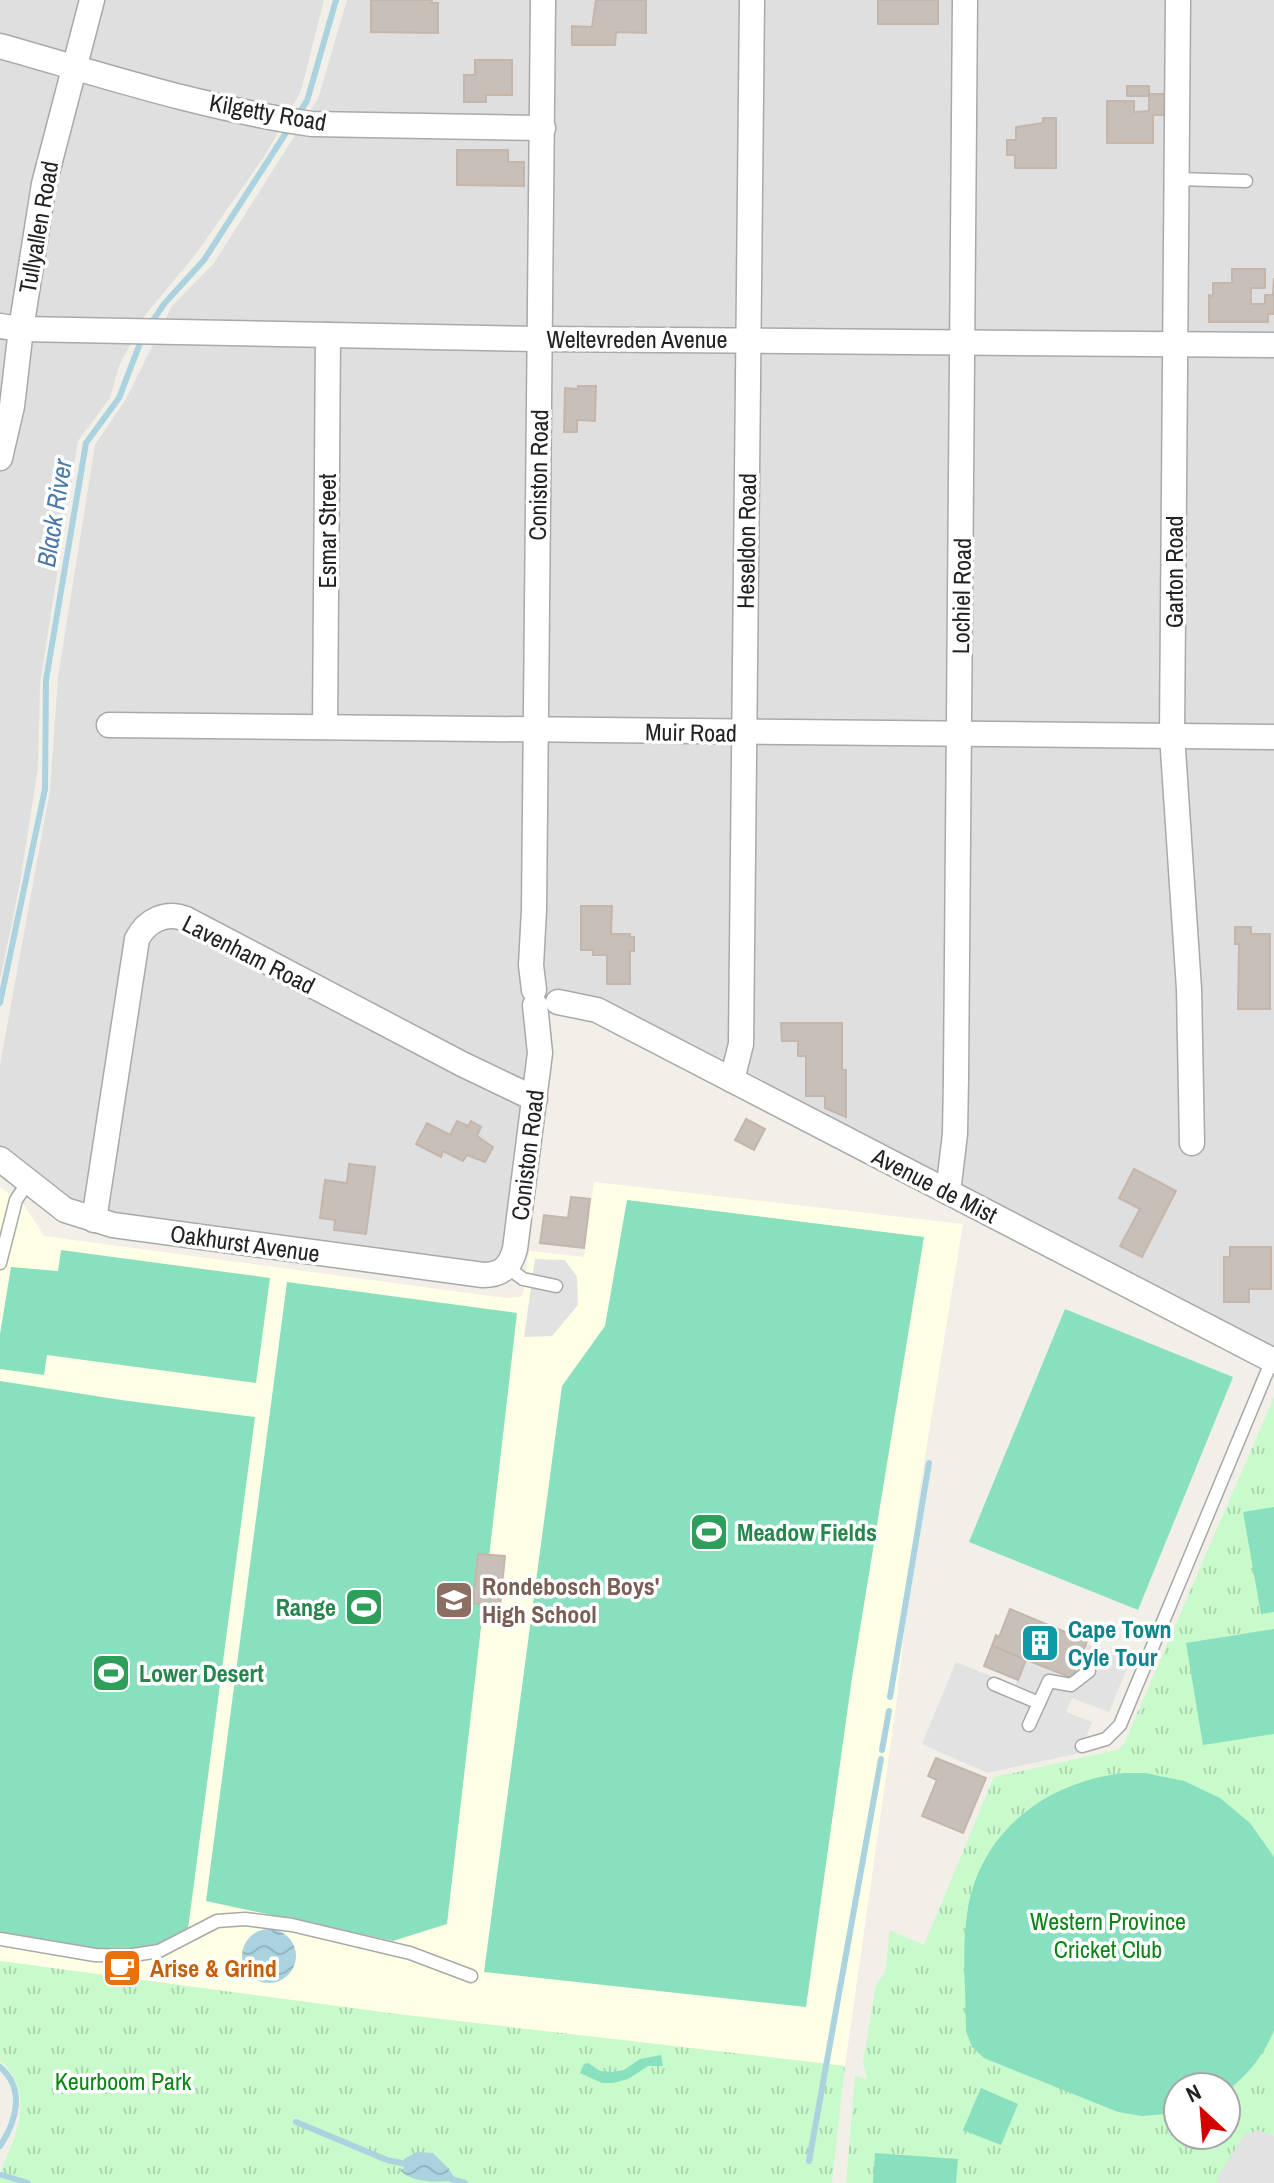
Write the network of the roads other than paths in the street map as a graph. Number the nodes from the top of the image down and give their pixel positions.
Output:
1 (92, 0) edge
2 (543, 0) edge
3 (752, 0) edge
4 (965, 0) edge
5 (1178, 0) edge
6 (0, 46) edge
7 (73, 66) junction
8 (543, 128) junction
9 (1177, 179) junction
10 (1246, 181) dead end
11 (11, 327) edge
12 (328, 335) junction
13 (540, 339) junction
14 (747, 340) junction
15 (964, 342) junction
16 (1175, 344) junction
17 (1274, 345) edge
18 (0, 458) edge
19 (109, 725) dead end
20 (325, 727) junction
21 (534, 729) junction
22 (744, 733) junction
23 (959, 734) junction
24 (1172, 735) junction
25 (1274, 737) edge
26 (547, 997) junction
27 (732, 1080) junction
28 (535, 1099) junction
29 (1192, 1143) dead end
30 (0, 1159) edge
31 (28, 1182) junction
32 (948, 1192) junction
33 (94, 1220) junction
34 (0, 1263) edge
35 (507, 1267) junction
36 (556, 1286) dead end
37 (1273, 1360) edge
38 (1089, 1671) dead end
39 (994, 1684) dead end
40 (1039, 1703) junction
41 (1029, 1725) dead end
42 (1082, 1746) dead end
43 (0, 1939) edge
44 (471, 1976) dead end

1 - 7 street, Tullyallen Road
2 - 8 street, Coniston Road
3 - 14 street, Heseldon Road
4 - 15 street, Lochiel Road
5 - 9 street, Garton Road
6 - 7 street, Kilgetty Road
7 - 8 street, Kilgetty Road
7 - 11 street, Tullyallen Road
8 - 13 street, Coniston Road
9 - 10 lane
9 - 16 street, Garton Road
11 - 12 street, Weltevreden Avenue
11 - 18 street, Tullyallen Road
12 - 13 street, Weltevreden Avenue
12 - 20 street, Esmar Street
13 - 14 street, Weltevreden Avenue
13 - 21 street, Coniston Road
14 - 15 street, Weltevreden Avenue
14 - 22 street, Heseldon Road
15 - 16 street, Weltevreden Avenue
15 - 23 street, Lochiel Road
16 - 17 street, Weltevreden Avenue
16 - 24 street, Garton Road
19 - 20 street, Muir Road
20 - 21 street, Muir Road
21 - 22 street, Muir Road
21 - 26 street, Coniston Road
22 - 23 street, Muir Road
22 - 27 street, Heseldon Road
23 - 24 street, Muir Road
23 - 32 street, Lochiel Road
24 - 25 street, Muir Road
24 - 29 street, Garton Road
26 - 27 street, Avenue de Mist
26 - 28 street, Coniston Road
27 - 32 street, Avenue de Mist
28 - 33 street, Lavenham Road
28 - 35 street, Coniston Road
30 - 31 street, Oakhurst Avenue
31 - 33 street, Oakhurst Avenue
31 - 34 lane
32 - 37 street, Avenue de Mist
33 - 35 street, Oakhurst Avenue
35 - 36 lane
37 - 42 lane
38 - 40 lane
39 - 40 lane
40 - 41 lane
43 - 44 lane

